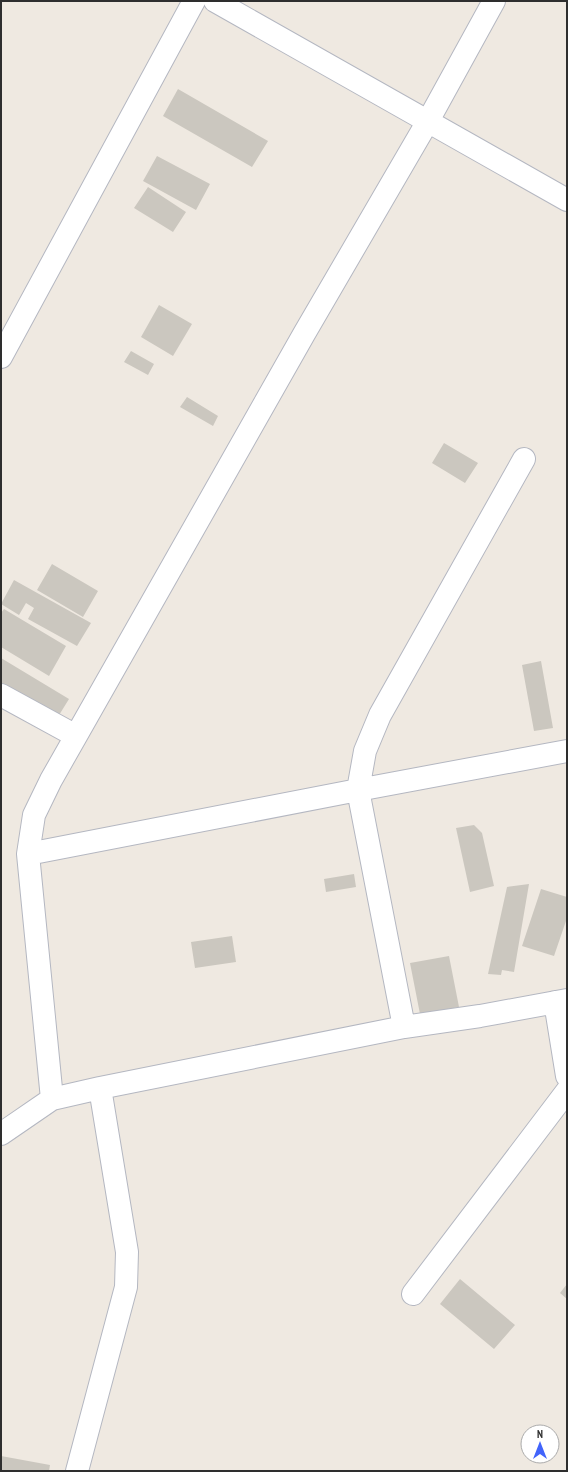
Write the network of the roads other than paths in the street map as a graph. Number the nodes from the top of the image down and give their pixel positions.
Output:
1 (194, 1) edge
2 (215, 1) edge
3 (494, 1) edge
4 (428, 121) junction
5 (567, 200) edge
6 (1, 357) edge
7 (524, 459) dead end
8 (1, 695) edge
9 (76, 736) junction
10 (567, 751) edge
11 (358, 790) junction
12 (28, 854) junction
13 (561, 1001) edge
14 (404, 1027) junction
15 (567, 1076) edge
16 (100, 1088) junction
17 (567, 1091) edge
18 (52, 1099) junction
19 (1, 1134) edge
20 (413, 1294) dead end
21 (77, 1471) edge

1 - 6 street
2 - 4 street
3 - 4 street
4 - 5 street
4 - 9 street
7 - 11 street
8 - 9 street
9 - 12 street
10 - 11 street
11 - 12 street
11 - 14 street
12 - 18 street
13 - 14 street
13 - 15 street
14 - 16 street
16 - 18 street
16 - 21 street
17 - 20 street
18 - 19 street

